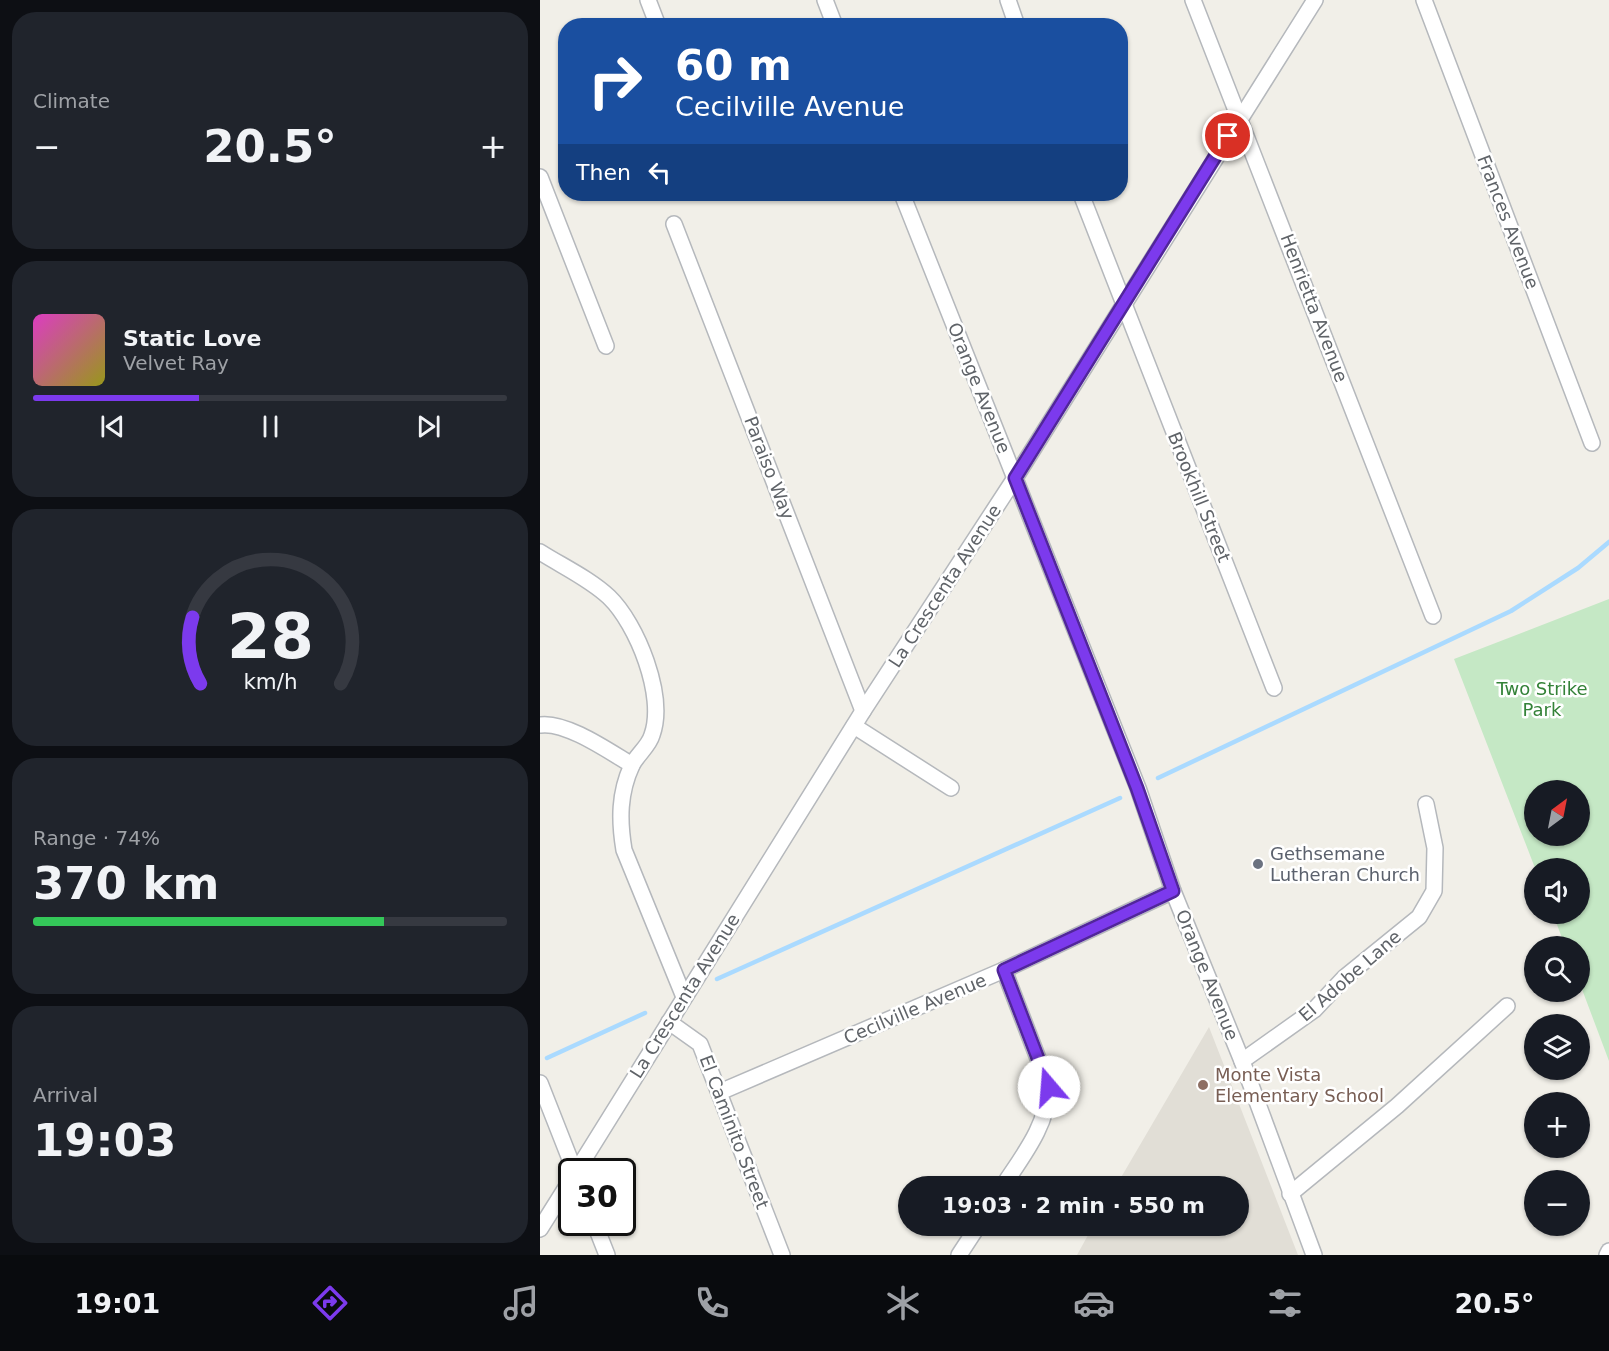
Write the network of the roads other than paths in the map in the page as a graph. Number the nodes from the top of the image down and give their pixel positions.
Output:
1 (648, 0) edge
2 (825, 0) edge
3 (1008, 0) edge
4 (1193, 0) edge
5 (1315, 0) edge
6 (1424, 0) edge
7 (655, 18) edge
8 (832, 18) edge
9 (1014, 18) edge
10 (1240, 117) junction
11 (540, 177) edge
12 (905, 201) edge
13 (1084, 201) edge
14 (674, 224) dead end
15 (1123, 306) junction
16 (606, 346) dead end
17 (1592, 443) dead end
18 (1015, 478) junction
19 (540, 552) edge
20 (1433, 616) dead end
21 (1274, 688) dead end
22 (863, 711) junction
23 (540, 725) edge
24 (854, 726) junction
25 (632, 765) junction
26 (951, 788) dead end
27 (1426, 804) dead end
28 (1173, 891) junction
29 (1004, 970) junction
30 (684, 997) junction
31 (1508, 1006) dead end
32 (669, 1022) junction
33 (1242, 1061) junction
34 (540, 1083) edge
35 (720, 1092) junction
36 (569, 1158) edge
37 (584, 1158) edge
38 (1011, 1176) edge
39 (1290, 1194) junction
40 (558, 1200) edge
41 (540, 1228) edge
42 (600, 1236) edge
43 (971, 1236) edge
44 (607, 1255) edge
45 (782, 1255) edge
46 (959, 1255) edge
47 (1314, 1255) edge

1 - 7 street
2 - 8 street
3 - 9 street
4 - 10 street, Henrietta Avenue
5 - 10 street, La Crescenta Avenue
6 - 17 street, Frances Avenue
10 - 15 street, La Crescenta Avenue
10 - 20 street, Henrietta Avenue
11 - 16 street
12 - 18 street, Orange Avenue
13 - 15 street, Brookhill Street
14 - 22 street, Paraiso Way
15 - 18 street, La Crescenta Avenue
15 - 21 street, Brookhill Street
18 - 22 street, La Crescenta Avenue
18 - 28 street, Orange Avenue
19 - 25 street
22 - 24 street, La Crescenta Avenue
23 - 25 street
24 - 26 street
24 - 30 street, La Crescenta Avenue
25 - 30 street
27 - 33 street, El Adobe Lane
28 - 29 street, Cecilville Avenue
28 - 33 street, Orange Avenue
29 - 35 street, Cecilville Avenue
29 - 38 street
30 - 32 street, La Crescenta Avenue
31 - 39 street
32 - 35 street, El Caminito Street
32 - 37 street, La Crescenta Avenue
33 - 39 street, Orange Avenue
34 - 36 street
35 - 45 street, El Caminito Street
39 - 47 street, Orange Avenue
40 - 41 street
42 - 44 street
43 - 46 street

